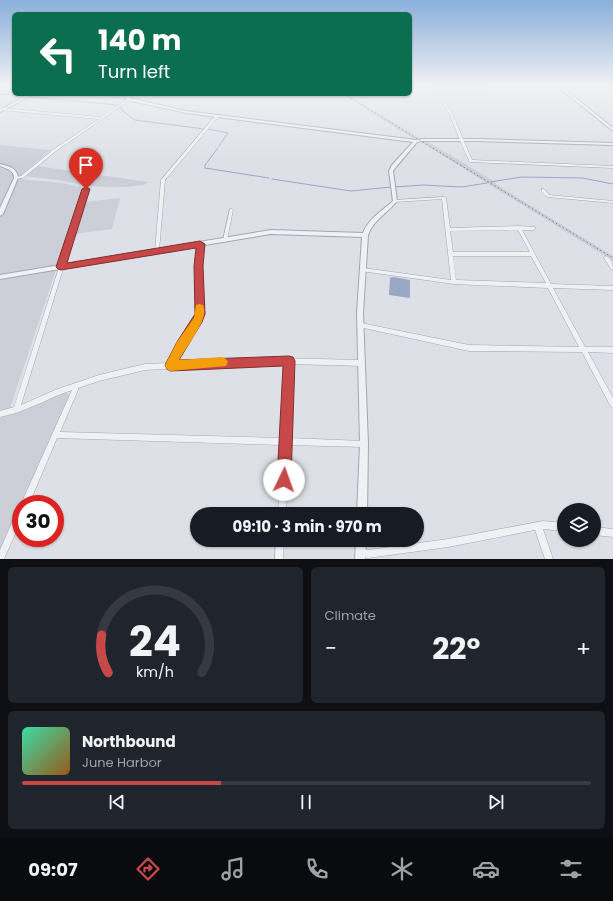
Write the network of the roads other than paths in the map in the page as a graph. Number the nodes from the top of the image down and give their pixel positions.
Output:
1 (35, 112) edge
2 (110, 112) edge
3 (187, 112) edge
4 (449, 112) edge
5 (591, 112) edge
6 (217, 116) junction
7 (100, 118) junction
8 (613, 130) edge
9 (416, 141) junction
10 (460, 141) junction
11 (613, 144) edge
12 (0, 165) edge
13 (613, 167) edge
14 (16, 178) junction
15 (86, 188) dead end
16 (543, 190) dead end
17 (395, 201) junction
18 (613, 202) edge
19 (231, 210) dead end
20 (0, 214) edge
21 (519, 228) junction
22 (533, 228) dead end
23 (448, 230) junction
24 (365, 235) junction
25 (225, 240) junction
26 (200, 244) junction
27 (156, 251) junction
28 (451, 254) junction
29 (533, 254) junction
30 (606, 258) dead end
31 (61, 267) junction
32 (613, 268) edge
33 (363, 270) junction
34 (0, 277) edge
35 (454, 282) junction
36 (550, 286) junction
37 (613, 288) edge
38 (360, 325) junction
39 (584, 350) junction
40 (613, 350) edge
41 (289, 361) junction
42 (362, 363) junction
43 (170, 365) junction
44 (75, 386) junction
45 (613, 405) edge
46 (16, 410) junction
47 (0, 414) edge
48 (56, 435) junction
49 (286, 441) junction
50 (364, 444) junction
51 (29, 495) edge
52 (282, 507) edge
53 (362, 507) edge
54 (538, 526) junction
55 (557, 527) edge
56 (12, 532) edge
57 (601, 532) edge
58 (613, 533) edge
59 (280, 547) edge
60 (360, 556) edge
61 (0, 558) edge
62 (279, 559) edge
63 (549, 559) edge

1 - 7 street
2 - 7 street
3 - 6 street
4 - 10 street
5 - 8 street
6 - 9 street
6 - 27 street
7 - 14 street
9 - 10 street
9 - 17 street
10 - 11 street
10 - 13 street
12 - 14 street
14 - 20 street
15 - 31 street
16 - 18 street
17 - 23 street
17 - 24 street
19 - 25 street
21 - 22 street
21 - 23 street
21 - 29 street
23 - 28 street
24 - 25 street
24 - 33 street
25 - 26 street
26 - 27 street
26 - 43 street
27 - 31 street
28 - 29 street
28 - 35 street
29 - 36 street
30 - 32 street
31 - 34 street
31 - 46 street
33 - 35 street
33 - 38 street
35 - 36 street
36 - 37 street
36 - 39 street
38 - 39 street
38 - 42 street
39 - 40 street
39 - 45 street
41 - 42 street
41 - 43 street
41 - 49 street
42 - 50 street
43 - 44 street
44 - 46 street
44 - 48 street
46 - 47 street
48 - 49 street
48 - 51 street
49 - 50 street
49 - 52 street
50 - 53 street
54 - 55 street
54 - 60 street
54 - 63 street
56 - 61 street
57 - 58 street
59 - 62 street

